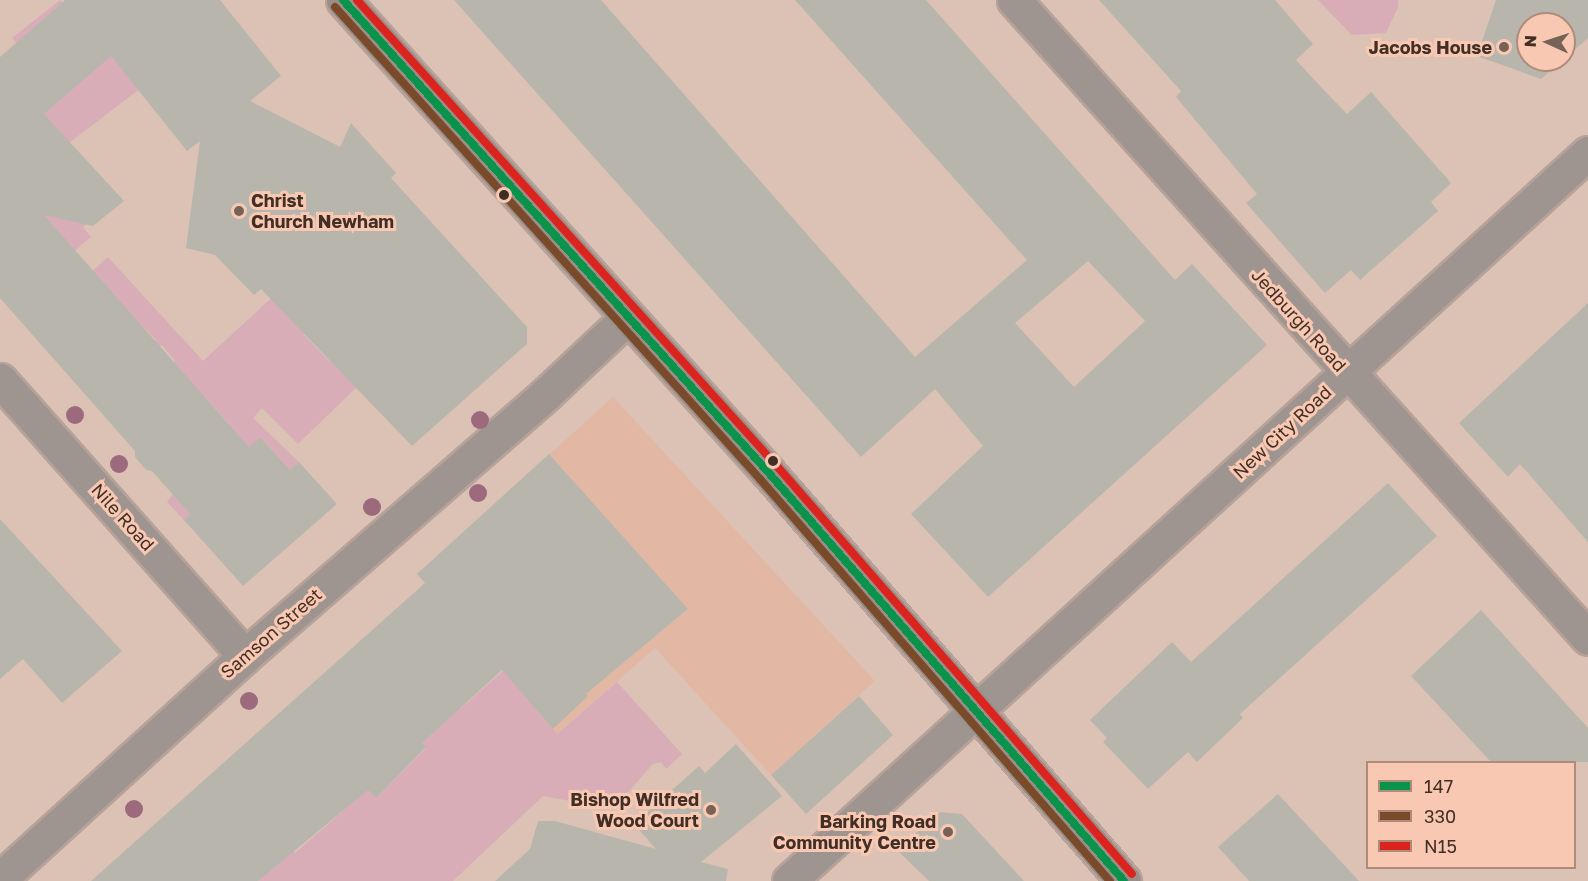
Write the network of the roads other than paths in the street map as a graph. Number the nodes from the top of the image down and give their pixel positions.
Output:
1 (343, 0) edge
2 (1014, 0) edge
3 (1588, 153) edge
4 (626, 319) junction
5 (1347, 373) junction
6 (6, 401) edge
7 (1588, 638) edge
8 (244, 656) junction
9 (976, 712) junction
10 (0, 879) edge
11 (789, 881) edge
12 (1124, 881) edge

1 - 4 main road
2 - 5 street, Jedburgh Road
3 - 5 street, New City Road
4 - 8 street, Samson Street
4 - 9 main road
5 - 7 street, Jedburgh Road
5 - 9 street, New City Road
6 - 8 street, Nile Road
8 - 10 street, Samson Street
9 - 11 street, New City Road
9 - 12 main road

